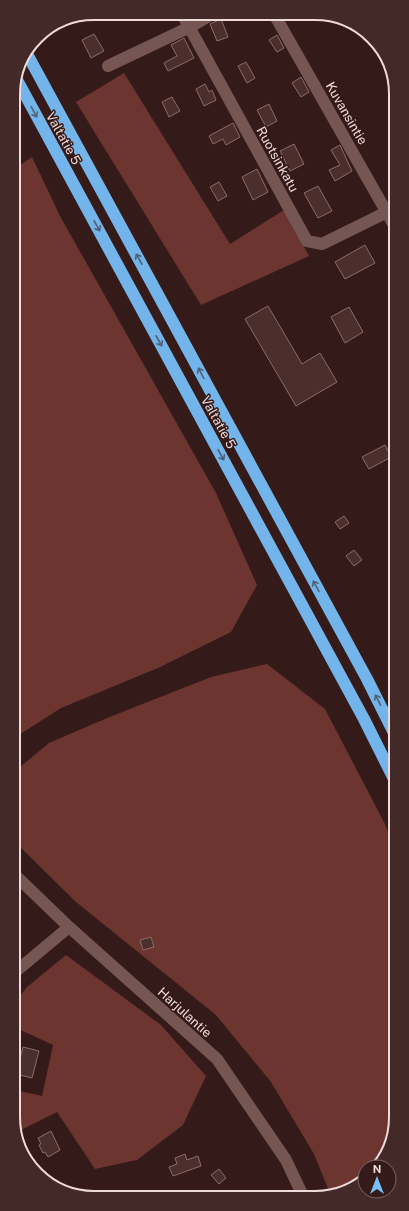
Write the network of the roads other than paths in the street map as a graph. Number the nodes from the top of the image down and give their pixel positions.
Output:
1 (186, 20) edge
2 (202, 20) edge
3 (277, 20) edge
4 (190, 27) junction
5 (29, 58) edge
6 (108, 66) dead end
7 (20, 86) edge
8 (387, 212) junction
9 (389, 216) edge
10 (389, 723) edge
11 (389, 769) edge
12 (20, 880) edge
13 (69, 927) junction
14 (20, 968) edge
15 (301, 1191) edge

1 - 4 street, Ruotsinkatu
2 - 4 street
3 - 8 street, Kuvansintie
4 - 6 street
4 - 8 street, Ruotsinkatu
10 -> 5 highway, Valtatie 5
7 -> 11 highway, Valtatie 5
8 - 9 street, Kuvansintie
12 - 13 street, Harjulantie
13 - 14 street
13 - 15 street, Harjulantie

